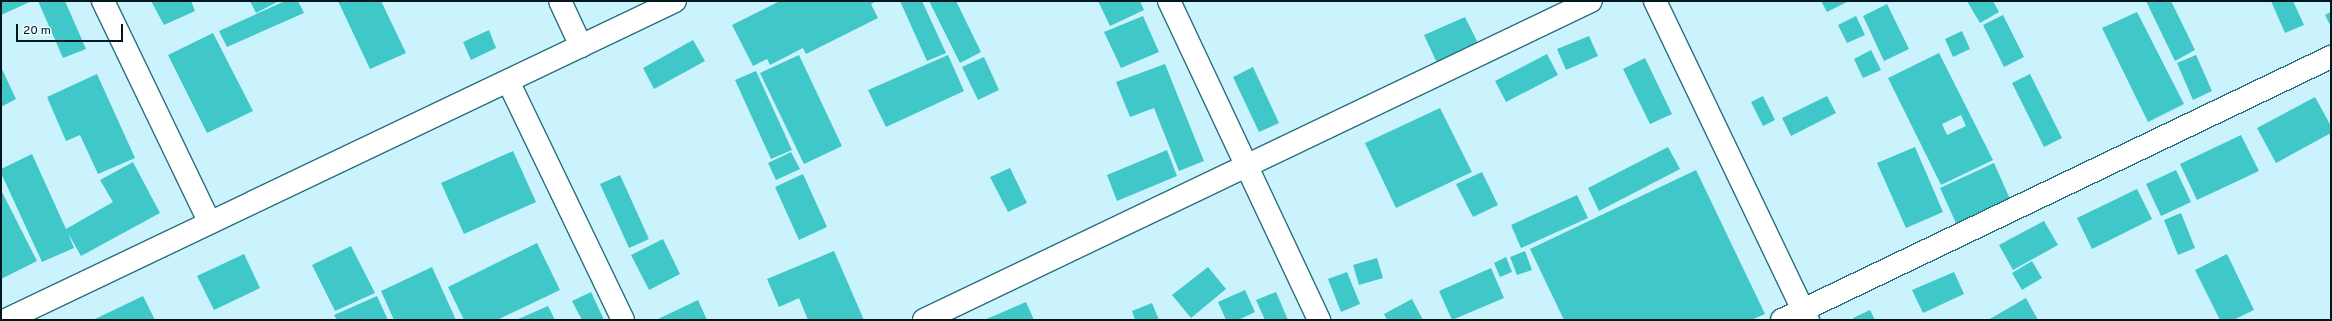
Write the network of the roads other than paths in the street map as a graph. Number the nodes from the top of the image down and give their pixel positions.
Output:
1 (103, 1) edge
2 (560, 1) edge
3 (675, 1) edge
4 (1169, 1) edge
5 (1591, 1) edge
6 (1655, 1) edge
7 (581, 46) junction
8 (2331, 57) edge
9 (508, 81) junction
10 (1246, 166) junction
11 (210, 223) junction
12 (1806, 315) edge
13 (6, 320) edge
14 (623, 320) edge
15 (924, 320) edge
16 (1319, 320) edge
17 (1782, 320) edge

1 - 11 street
2 - 7 street
3 - 7 street
4 - 10 street
5 - 10 street
6 - 12 street
7 - 9 street
8 - 12 street
9 - 11 street
9 - 14 street
10 - 15 street
10 - 16 street
11 - 13 street
12 - 17 street

